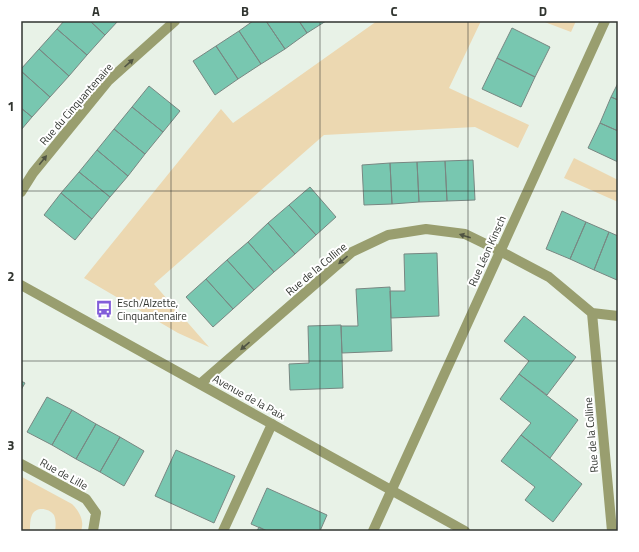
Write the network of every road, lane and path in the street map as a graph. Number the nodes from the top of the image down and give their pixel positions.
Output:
1 (174, 21) edge
2 (605, 21) edge
3 (21, 192) edge
4 (500, 251) junction
5 (21, 285) edge
6 (592, 313) junction
7 (618, 316) edge
8 (200, 384) junction
9 (272, 424) junction
10 (21, 464) edge
11 (392, 490) junction
12 (93, 531) edge
13 (223, 531) edge
14 (373, 531) edge
15 (465, 531) edge
16 (612, 531) edge

3 -> 1 street, Rue du Cinquantenaire
2 - 4 street, Rue Léon Kinsch
4 - 6 street, Rue de la Colline
4 -> 8 street, Rue de la Colline
4 - 11 street, Rue Léon Kinsch
5 - 8 street, Avenue de la Paix
6 - 7 street
6 - 16 street, Rue de la Colline
8 - 9 street, Avenue de la Paix
9 - 11 street, Avenue de la Paix
9 - 13 street
10 - 12 street, Rue de Lille
11 - 14 street, Rue Léon Kinsch
11 - 15 street, Avenue de la Paix

